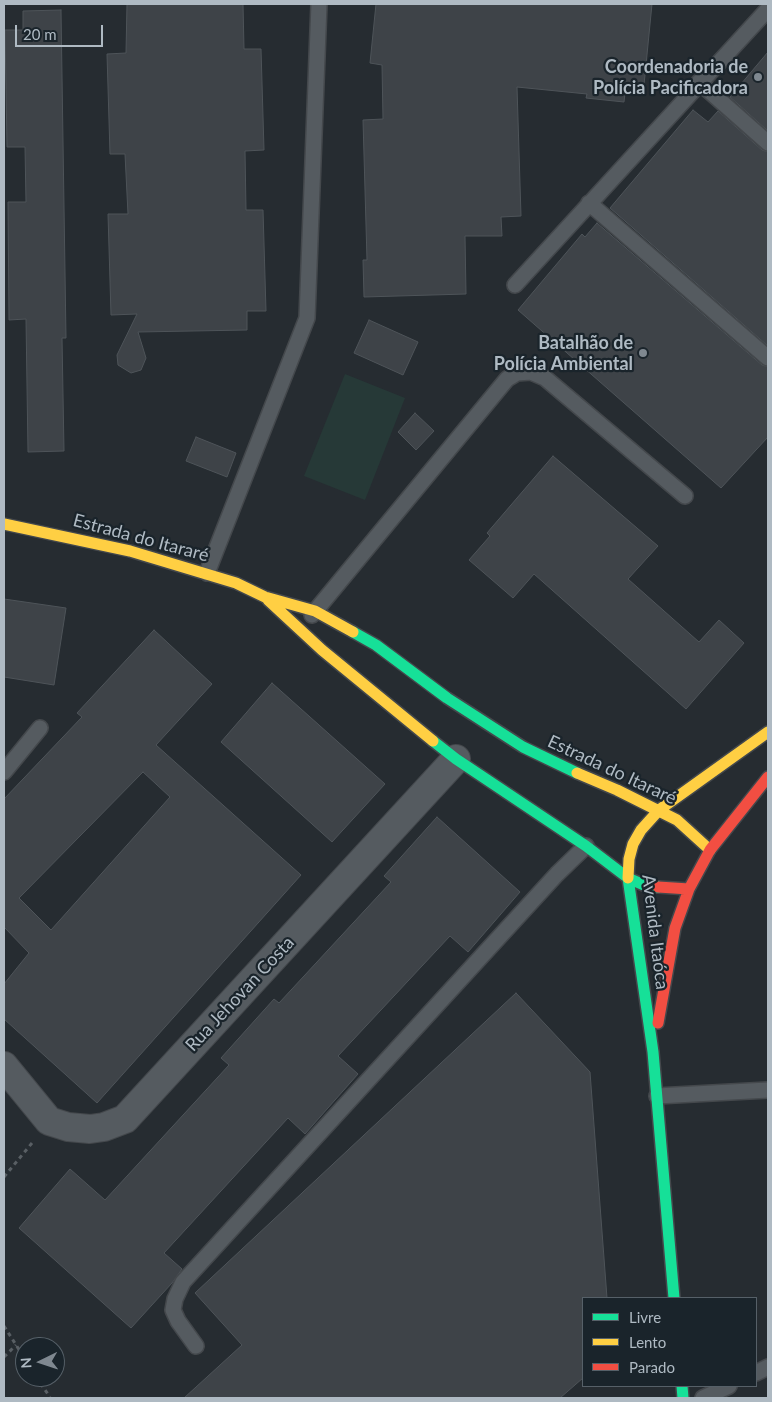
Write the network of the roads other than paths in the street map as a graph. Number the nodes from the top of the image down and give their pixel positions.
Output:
1 (319, 4) edge
2 (768, 9) edge
3 (699, 82) junction
4 (768, 143) edge
5 (589, 203) junction
6 (515, 285) dead end
7 (768, 358) edge
8 (685, 496) dead end
9 (4, 524) edge
10 (207, 574) junction
11 (265, 597) junction
12 (315, 611) junction
13 (302, 631) junction
14 (40, 728) dead end
15 (768, 732) edge
16 (456, 760) junction
17 (4, 772) edge
18 (768, 776) edge
19 (659, 810) junction
20 (586, 846) junction
21 (710, 850) junction
22 (628, 878) junction
23 (689, 889) junction
24 (653, 1052) junction
25 (4, 1066) edge
26 (768, 1090) edge
27 (657, 1096) junction
28 (674, 1297) edge
29 (196, 1346) dead end
30 (727, 1387) edge
31 (703, 1398) edge

1 - 10 lane
2 - 3 lane
3 - 4 lane
3 - 5 lane
5 - 6 lane
5 - 7 lane
8 - 12 lane
9 - 10 main road, Estrada do Itararé
10 - 11 main road, Estrada do Itararé
11 - 12 main road, Estrada do Itararé
11 - 13 main road, Estrada do Itararé
12 - 13 lane
12 - 19 main road, Estrada do Itararé
13 - 16 main road, Estrada do Itararé
14 - 17 lane
15 - 19 main road, Avenida Itaóca
16 - 20 main road, Estrada do Itararé
16 - 25 street, Rua Jehovan Costa
18 - 21 main road
19 - 21 main road, Estrada do Itararé
19 - 22 main road, Avenida Itaóca
20 - 22 main road, Estrada do Itararé
20 - 29 lane
21 - 23 main road
22 - 23 main road, Estrada do Itararé
22 - 24 main road, Avenida Itaóca
23 - 24 main road, Avenida Itaóca
24 - 27 main road, Avenida Itaóca
26 - 27 lane
27 - 28 main road, Avenida Itaóca
30 - 31 lane

